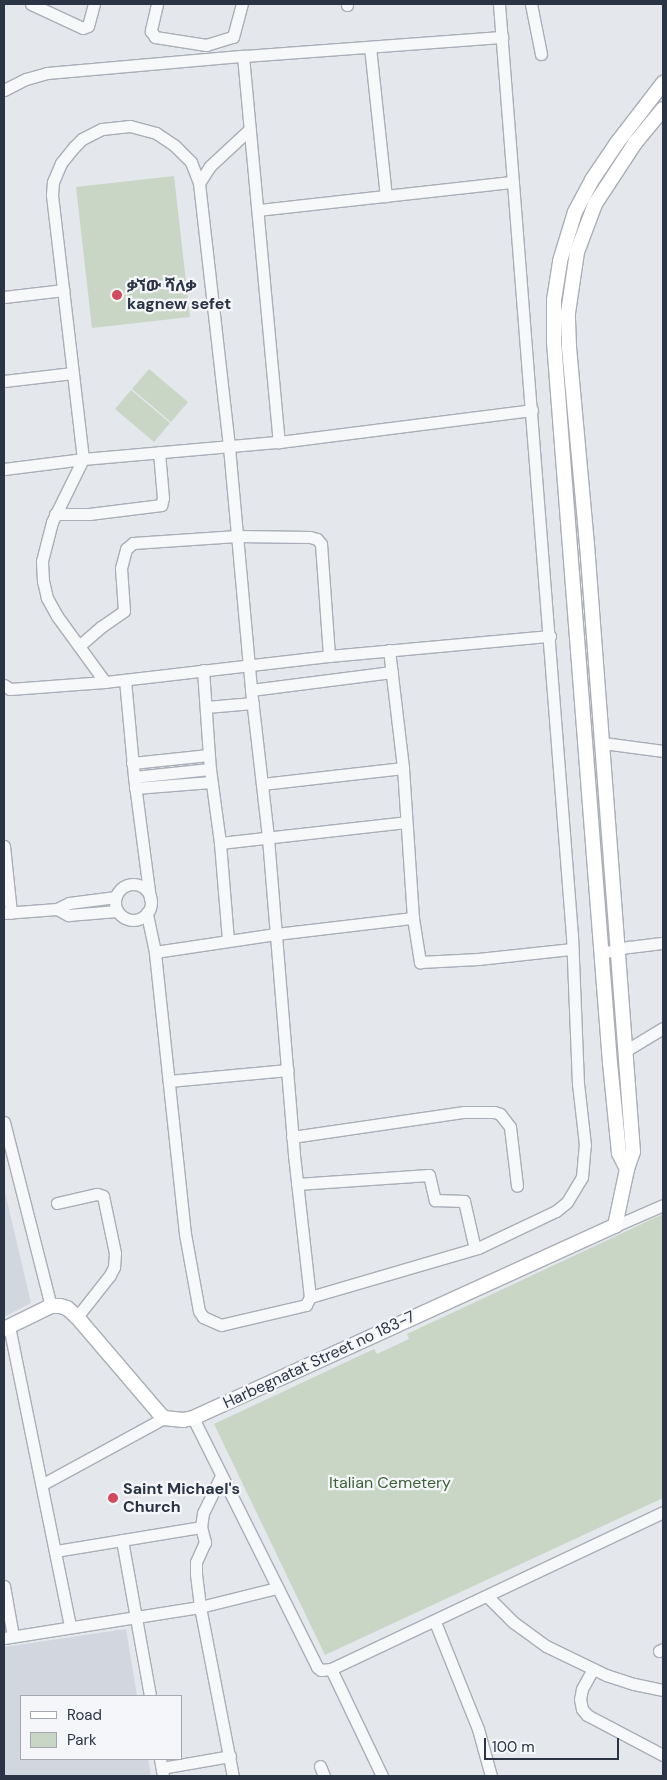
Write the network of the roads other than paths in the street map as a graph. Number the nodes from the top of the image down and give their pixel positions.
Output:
1 (30, 4) edge
2 (94, 4) edge
3 (157, 4) edge
4 (242, 4) edge
5 (499, 4) edge
6 (531, 4) edge
7 (502, 37) junction
8 (370, 47) junction
9 (541, 54) dead end
10 (243, 56) junction
11 (663, 83) edge
12 (4, 90) edge
13 (663, 109) edge
14 (250, 129) junction
15 (512, 182) junction
16 (199, 183) junction
17 (386, 196) junction
18 (258, 210) junction
19 (64, 290) junction
20 (4, 297) edge
21 (73, 373) junction
22 (4, 381) edge
23 (532, 410) junction
24 (279, 442) junction
25 (229, 447) junction
26 (159, 452) junction
27 (83, 459) junction
28 (4, 468) edge
29 (55, 514) junction
30 (237, 536) junction
31 (550, 636) junction
32 (79, 646) junction
33 (389, 650) junction
34 (329, 656) junction
35 (596, 664) junction
36 (249, 665) junction
37 (580, 665) junction
38 (203, 670) junction
39 (392, 672) junction
40 (125, 680) junction
41 (105, 682) junction
42 (4, 685) edge
43 (251, 690) junction
44 (253, 703) junction
45 (206, 708) junction
46 (603, 743) junction
47 (663, 751) edge
48 (209, 755) junction
49 (132, 763) junction
50 (403, 768) junction
51 (210, 770) junction
52 (211, 782) junction
53 (134, 783) junction
54 (262, 784) junction
55 (406, 822) junction
56 (268, 838) junction
57 (220, 843) junction
58 (4, 846) edge
59 (144, 861) junction
60 (128, 886) junction
61 (116, 897) junction
62 (150, 899) junction
63 (93, 900) junction
64 (57, 909) junction
65 (118, 911) junction
66 (7, 913) edge
67 (94, 913) junction
68 (148, 913) junction
69 (413, 918) junction
70 (136, 920) junction
71 (276, 934) junction
72 (152, 936) junction
73 (228, 941) junction
74 (663, 943) edge
75 (572, 949) junction
76 (617, 951) junction
77 (155, 952) junction
78 (602, 953) junction
79 (663, 1028) edge
80 (625, 1051) junction
81 (287, 1070) junction
82 (169, 1081) junction
83 (4, 1122) edge
84 (292, 1137) junction
85 (627, 1169) junction
86 (297, 1184) junction
87 (517, 1186) dead end
88 (57, 1202) dead end
89 (663, 1205) edge
90 (615, 1226) junction
91 (475, 1249) junction
92 (310, 1297) junction
93 (51, 1306) junction
94 (77, 1317) junction
95 (6, 1328) edge
96 (164, 1418) junction
97 (193, 1418) junction
98 (221, 1476) junction
99 (43, 1484) junction
100 (663, 1512) edge
101 (202, 1527) junction
102 (122, 1540) junction
103 (56, 1551) junction
104 (4, 1586) edge
105 (277, 1588) junction
106 (488, 1597) junction
107 (200, 1607) junction
108 (136, 1616) junction
109 (435, 1622) junction
110 (70, 1626) junction
111 (8, 1637) edge
112 (331, 1669) junction
113 (593, 1669) junction
114 (663, 1690) edge
115 (150, 1695) edge
116 (663, 1755) edge
117 (230, 1756) junction
118 (162, 1768) edge
119 (233, 1776) edge
120 (382, 1776) edge
121 (491, 1776) edge

1 - 2 street
3 - 4 street
5 - 7 street
6 - 9 street
7 - 8 street
7 - 15 street
8 - 10 street
8 - 17 street
10 - 12 street
10 - 14 street
11 - 37 main road
13 - 35 main road
14 - 16 street
14 - 18 street
15 - 17 street
15 - 23 street
16 - 19 street
16 - 25 street
17 - 18 street
18 - 24 street
19 - 20 street
19 - 21 street
21 - 22 street
21 - 27 street
23 - 24 street
23 - 31 street
24 - 25 street
25 - 26 street
25 - 30 street
26 - 27 street
26 - 29 street
27 - 28 street
27 - 29 street
29 - 32 street
30 - 32 street
30 - 34 street
30 - 36 street
31 - 33 street
31 - 75 street
32 - 41 street
33 - 34 street
33 - 39 street
34 - 36 street
35 - 37 main road
35 - 46 main road
36 - 38 street
36 - 43 street
37 - 78 main road
38 - 40 street
38 - 45 street
39 - 43 street
39 - 50 street
40 - 41 street
40 - 49 street
41 - 42 street
43 - 44 street
44 - 45 street
44 - 54 street
45 - 48 street
46 - 47 street
46 - 76 main road
48 - 49 street
48 - 51 street
49 - 53 street
50 - 54 street
50 - 55 street
51 - 52 street
51 - 53 street
52 - 53 street
52 - 57 street
53 - 59 street
54 - 56 street
55 - 56 street
55 - 69 street
56 - 57 street
56 - 71 street
57 - 73 street
58 - 66 street
59 - 60 street
59 - 62 street
60 - 61 street
60 - 62 street
61 - 63 street
61 - 65 street
62 - 68 street
63 - 64 street
63 - 67 street
64 - 66 street
64 - 67 street
65 - 67 street
65 - 70 street
68 - 70 street
68 - 72 street
69 - 71 street
69 - 75 street
70 - 72 street
71 - 73 street
71 - 81 street
72 - 77 street
73 - 77 street
74 - 76 street
75 - 91 street
76 - 78 street
76 - 80 main road
77 - 82 street
78 - 85 main road
79 - 80 street
80 - 85 main road
81 - 82 street
81 - 84 street
82 - 92 street
83 - 93 street
84 - 86 street
84 - 87 street
85 - 90 main road
86 - 91 street
86 - 92 street
88 - 94 street
89 - 90 street
90 - 97 main road, Harbegnatat Street no 183-7
91 - 92 street
93 - 94 main road
93 - 95 main road
94 - 96 main road
95 - 99 street
96 - 97 main road, Harbegnatat Street no 183-7
96 - 99 street
97 - 98 street
98 - 101 street
98 - 105 street
99 - 103 street
100 - 106 street
101 - 102 street
101 - 107 street
102 - 103 street
102 - 108 street
103 - 110 street
104 - 111 street
105 - 107 street
105 - 112 street
106 - 109 street
106 - 113 street
107 - 108 street
107 - 117 street
108 - 110 street
108 - 115 street
109 - 112 street
109 - 121 street
110 - 111 street
112 - 120 street
113 - 114 street
113 - 116 street
117 - 118 street
117 - 119 street

